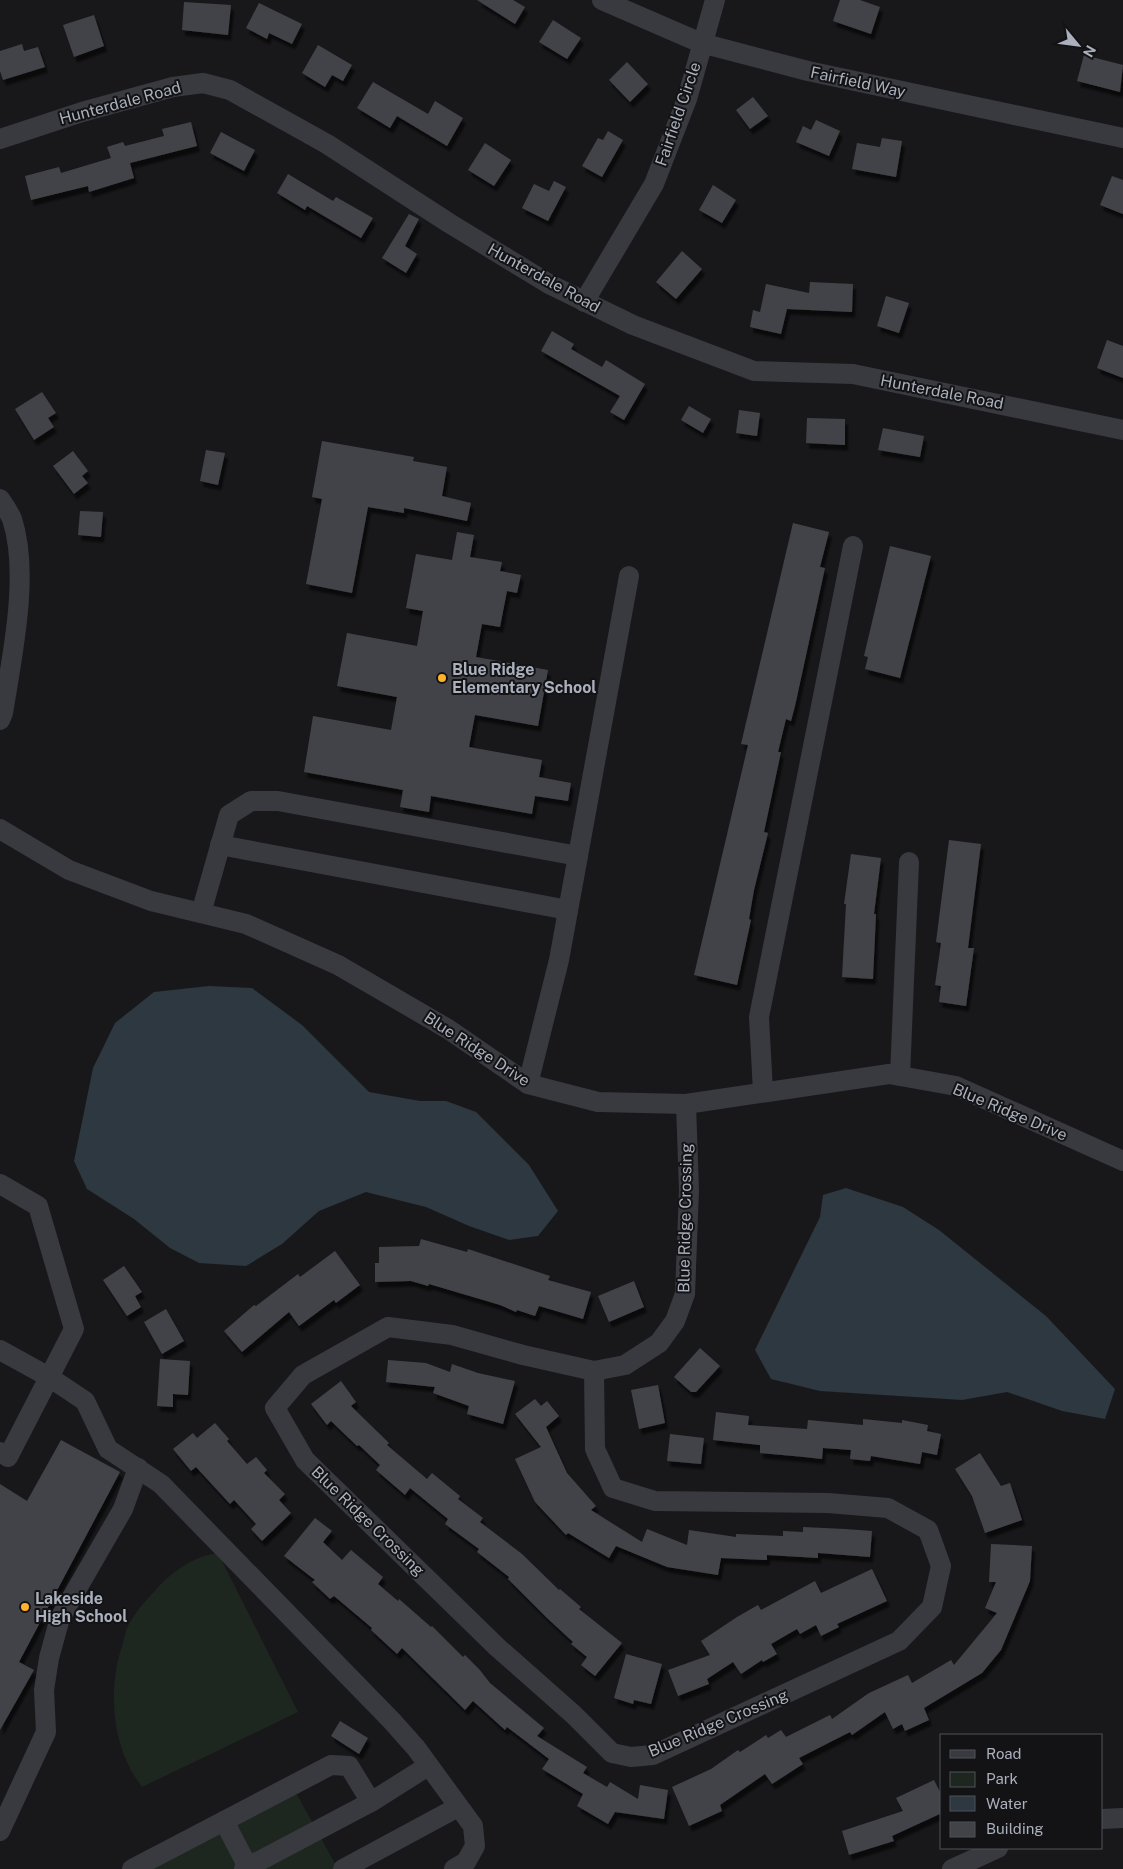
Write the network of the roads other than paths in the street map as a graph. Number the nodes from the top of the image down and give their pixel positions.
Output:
1 (602, 0) edge
2 (716, 0) edge
3 (701, 43) junction
4 (1123, 138) edge
5 (0, 139) edge
6 (584, 302) junction
7 (1123, 430) edge
8 (0, 498) edge
9 (853, 546) dead end
10 (629, 576) dead end
11 (0, 720) edge
12 (0, 829) edge
13 (220, 845) junction
14 (578, 856) junction
15 (909, 862) dead end
16 (568, 910) junction
17 (201, 913) junction
18 (900, 1076) junction
19 (528, 1084) junction
20 (763, 1092) junction
21 (686, 1104) junction
22 (1123, 1161) edge
23 (0, 1184) edge
24 (0, 1350) edge
25 (594, 1371) junction
26 (49, 1378) junction
27 (0, 1452) edge
28 (138, 1468) junction
29 (428, 1766) junction
30 (371, 1802) junction
31 (458, 1806) junction
32 (1123, 1818) edge
33 (1103, 1819) edge
34 (224, 1821) junction
35 (0, 1831) edge
36 (996, 1849) edge
37 (247, 1868) edge
38 (132, 1869) edge
39 (343, 1869) edge
40 (454, 1869) edge
41 (952, 1869) edge

1 - 3 street, Fairfield Way
2 - 3 street, Fairfield Circle
3 - 4 street, Fairfield Way
3 - 6 street, Fairfield Circle
5 - 6 street, Hunterdale Road
6 - 7 street, Hunterdale Road
8 - 11 street
9 - 20 street
10 - 14 street
12 - 17 street, Blue Ridge Drive
13 - 14 street
13 - 16 street
13 - 17 street
14 - 16 street
15 - 18 street
16 - 19 street
17 - 19 street, Blue Ridge Drive
18 - 20 street, Blue Ridge Drive
18 - 22 street, Blue Ridge Drive
19 - 21 street, Blue Ridge Drive
20 - 21 street, Blue Ridge Drive
21 - 25 street, Blue Ridge Crossing
23 - 26 street
24 - 26 street
25 - 25 street, Blue Ridge Crossing
26 - 27 street
26 - 28 street
28 - 29 street
28 - 35 street
29 - 30 street
29 - 31 street
30 - 34 street
30 - 37 street
31 - 39 street
31 - 40 street
32 - 33 street
34 - 37 street
34 - 38 street
36 - 41 street

